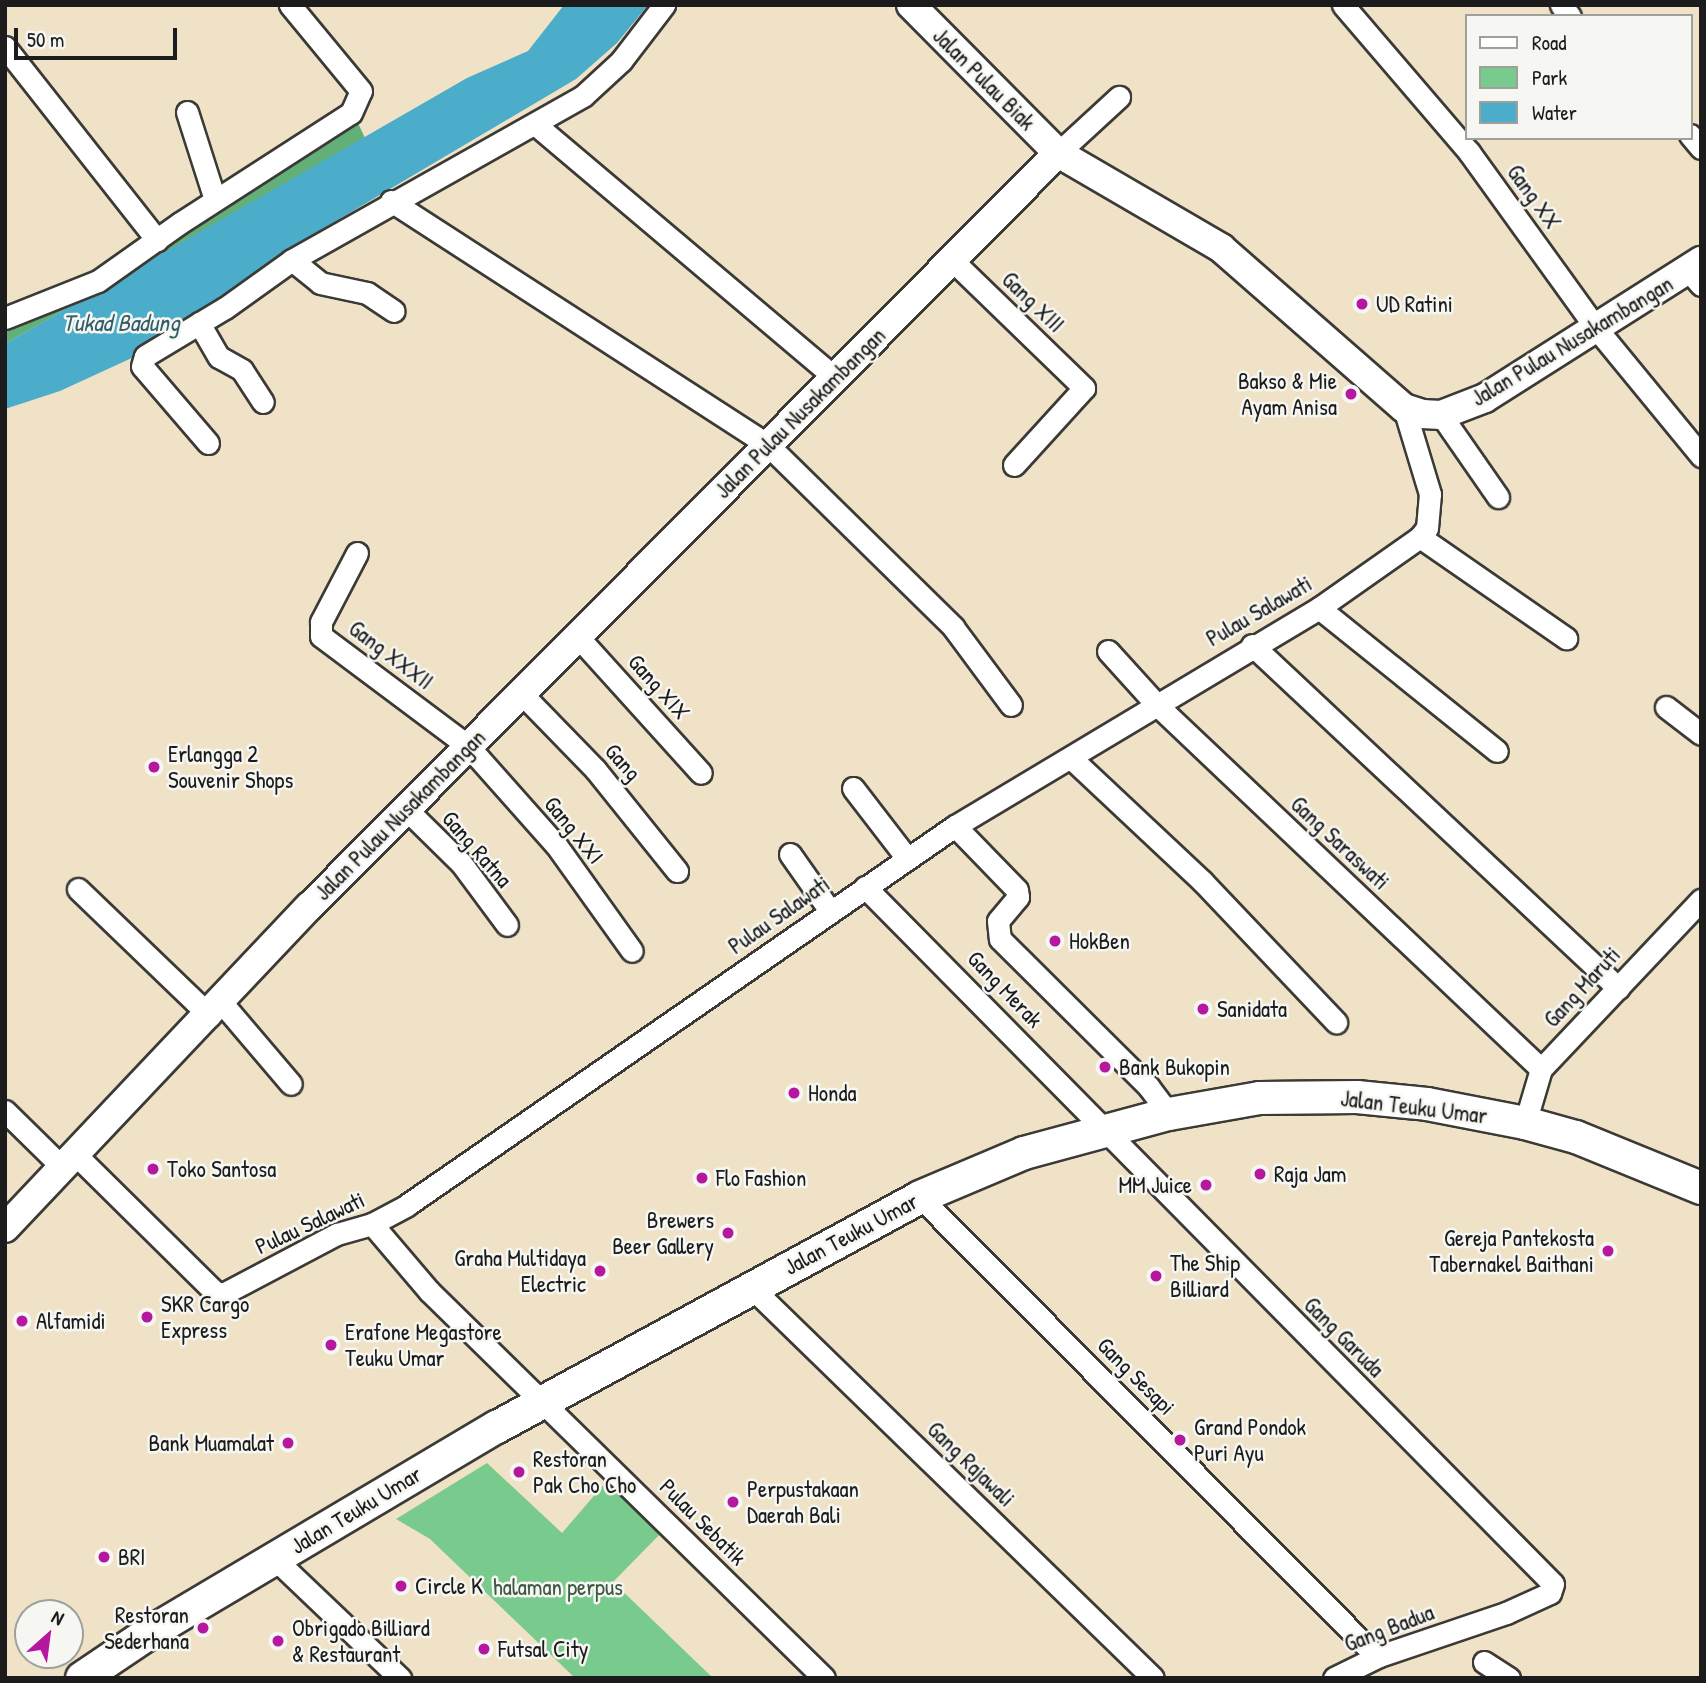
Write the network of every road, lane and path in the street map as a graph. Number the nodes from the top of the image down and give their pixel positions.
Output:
1 (290, 5) edge
2 (664, 5) edge
3 (911, 5) edge
4 (1343, 5) edge
5 (5, 47) edge
6 (1119, 97) dead end
7 (187, 112) dead end
8 (536, 125) junction
9 (1058, 153) junction
10 (215, 200) junction
11 (391, 201) junction
12 (157, 240) junction
13 (292, 260) junction
14 (952, 260) junction
15 (1697, 272) edge
16 (394, 311) dead end
17 (5, 318) edge
18 (199, 323) junction
19 (1595, 328) junction
20 (835, 377) junction
21 (263, 402) dead end
22 (1404, 408) junction
23 (1441, 415) junction
24 (208, 443) dead end
25 (768, 445) junction
26 (1701, 456) edge
27 (1014, 465) dead end
28 (1498, 497) dead end
29 (1420, 537) junction
30 (357, 553) dead end
31 (1319, 608) junction
32 (578, 636) junction
33 (1566, 638) dead end
34 (1252, 645) junction
35 (1108, 651) dead end
36 (522, 694) junction
37 (1011, 705) dead end
38 (1157, 705) junction
39 (1666, 707) dead end
40 (1701, 734) edge
41 (468, 746) junction
42 (1497, 751) dead end
43 (1071, 758) junction
44 (701, 773) dead end
45 (853, 788) dead end
46 (406, 809) junction
47 (955, 826) junction
48 (790, 854) dead end
49 (907, 858) junction
50 (677, 871) dead end
51 (865, 887) junction
52 (78, 890) dead end
53 (1701, 900) edge
54 (830, 911) junction
55 (507, 925) dead end
56 (632, 951) dead end
57 (1618, 988) junction
58 (216, 1009) junction
59 (1336, 1022) dead end
60 (1541, 1069) junction
61 (291, 1084) dead end
62 (5, 1111) edge
63 (1169, 1114) junction
64 (1525, 1123) junction
65 (1104, 1131) junction
66 (70, 1161) junction
67 (1701, 1188) edge
68 (920, 1197) junction
69 (372, 1224) junction
70 (5, 1228) edge
71 (752, 1288) junction
72 (545, 1403) junction
73 (275, 1559) junction
74 (1548, 1580) joint
75 (1373, 1653) dead end
76 (1484, 1662) dead end
77 (82, 1678) edge
78 (400, 1678) edge
79 (824, 1678) edge
80 (1153, 1678) edge
81 (1334, 1678) edge
82 (1509, 1678) edge

1 - 10 street
2 - 8 street
3 - 9 street, Jalan Pulau Biak
4 - 19 street, Gang XX
5 - 12 street
6 - 9 street
7 - 10 street
8 - 11 street
8 - 20 street
9 - 14 street, Jalan Pulau Nusakambangan
9 - 22 street
10 - 12 street
11 - 13 street
11 - 25 street
12 - 17 street
13 - 16 street
13 - 18 street
14 - 20 street, Jalan Pulau Nusakambangan
14 - 27 street, Gang XIII
15 - 19 street, Jalan Pulau Nusakambangan
18 - 21 street
18 - 24 street
19 - 23 street, Jalan Pulau Nusakambangan
19 - 26 street, Gang XX
20 - 25 street, Jalan Pulau Nusakambangan
22 - 23 street
22 - 29 street
23 - 28 street
25 - 32 street, Jalan Pulau Nusakambangan
25 - 37 street
29 - 31 street, Pulau Salawati
29 - 33 street
30 - 41 street, Gang XXXII
31 - 34 street, Pulau Salawati
31 - 42 street
32 - 36 street, Jalan Pulau Nusakambangan
32 - 44 street, Gang XIX
34 - 38 street, Pulau Salawati
34 - 57 street
35 - 38 street, Gang Saraswati
36 - 41 street, Jalan Pulau Nusakambangan
36 - 50 street, Gang
38 - 43 street, Pulau Salawati
38 - 60 street, Gang Saraswati
39 - 40 street
41 - 46 street, Jalan Pulau Nusakambangan
41 - 56 street, Gang XXI
43 - 47 street, Pulau Salawati
43 - 59 street
45 - 49 street
46 - 55 street, Gang Ratna
46 - 58 street, Jalan Pulau Nusakambangan
47 - 49 street, Pulau Salawati
47 - 63 street
48 - 54 street
49 - 51 street, Pulau Salawati
51 - 54 street, Pulau Salawati
51 - 65 street, Gang Merak
52 - 58 street
53 - 57 street, Gang Maruti
54 - 69 street, Pulau Salawati
57 - 60 street, Gang Maruti
58 - 61 street
58 - 66 street, Jalan Pulau Nusakambangan
60 - 64 street, Gang Maruti
62 - 66 street
63 - 64 main road, Jalan Teuku Umar
63 - 65 main road, Jalan Teuku Umar
64 - 67 main road, Jalan Teuku Umar
65 - 68 main road, Jalan Teuku Umar
65 - 74 street, Gang Garuda
66 - 69 street, Pulau Salawati
66 - 70 street, Jalan Pulau Nusakambangan
68 - 71 main road, Jalan Teuku Umar
68 - 75 street, Gang Sesapi
69 - 72 street, Pulau Sebatik
71 - 72 main road, Jalan Teuku Umar
71 - 80 street, Gang Rajawali
72 - 73 main road, Jalan Teuku Umar
72 - 79 street, Pulau Sebatik
73 - 77 main road, Jalan Teuku Umar
73 - 78 street
74 - 81 street, Gang Badua
76 - 82 street

